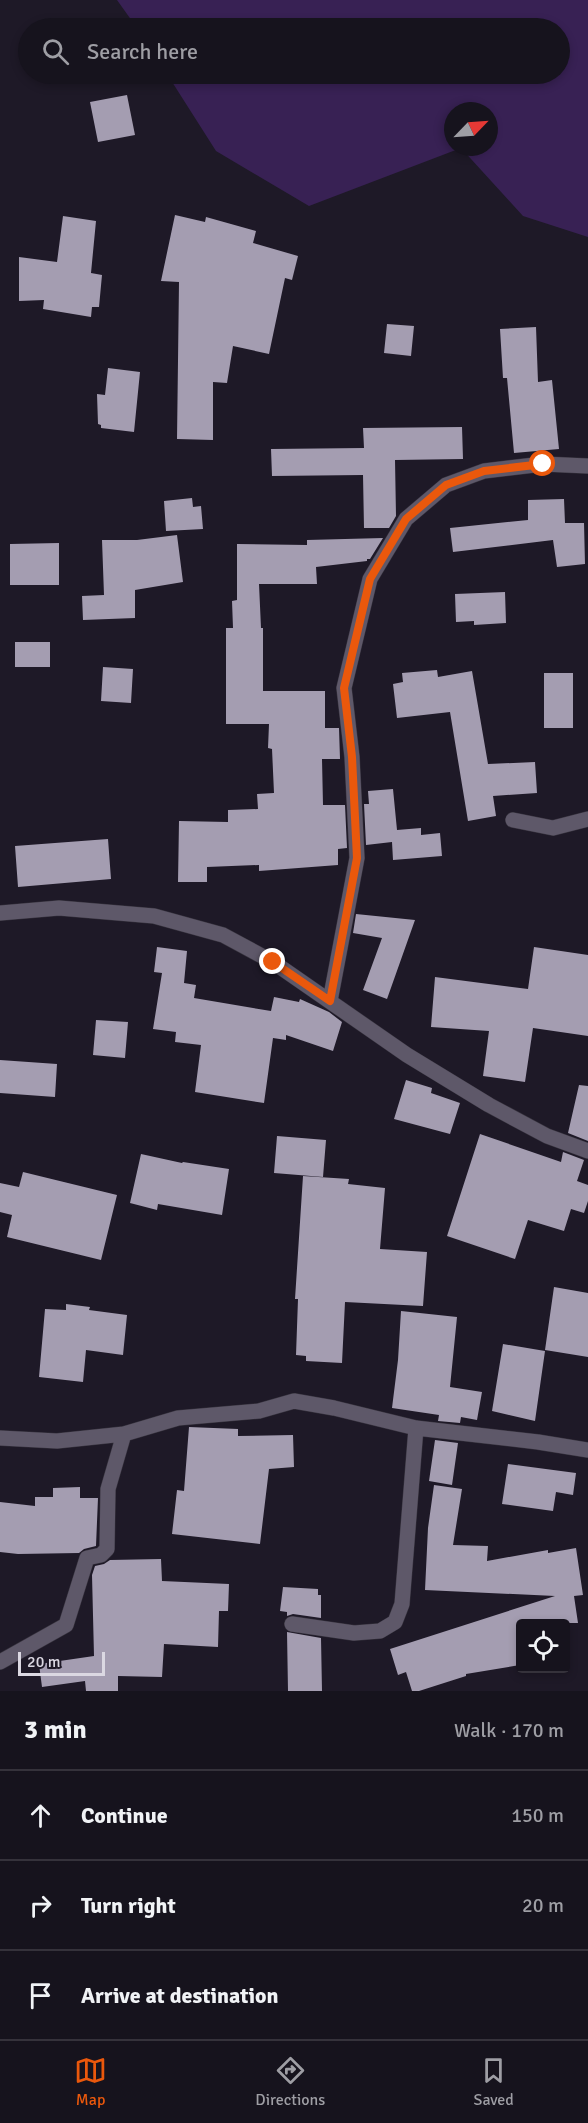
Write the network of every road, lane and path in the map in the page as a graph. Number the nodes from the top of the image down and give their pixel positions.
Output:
1 (588, 466) edge
2 (588, 819) edge
3 (513, 820) dead end
4 (0, 913) edge
5 (330, 1001) junction
6 (588, 1152) edge
7 (416, 1428) junction
8 (124, 1434) junction
9 (0, 1438) edge
10 (588, 1450) edge
11 (292, 1624) dead end
12 (0, 1662) edge

1 - 5 street
2 - 3 street
4 - 5 street
5 - 6 street
7 - 8 street
7 - 10 street
7 - 11 street
8 - 9 street
8 - 12 street

